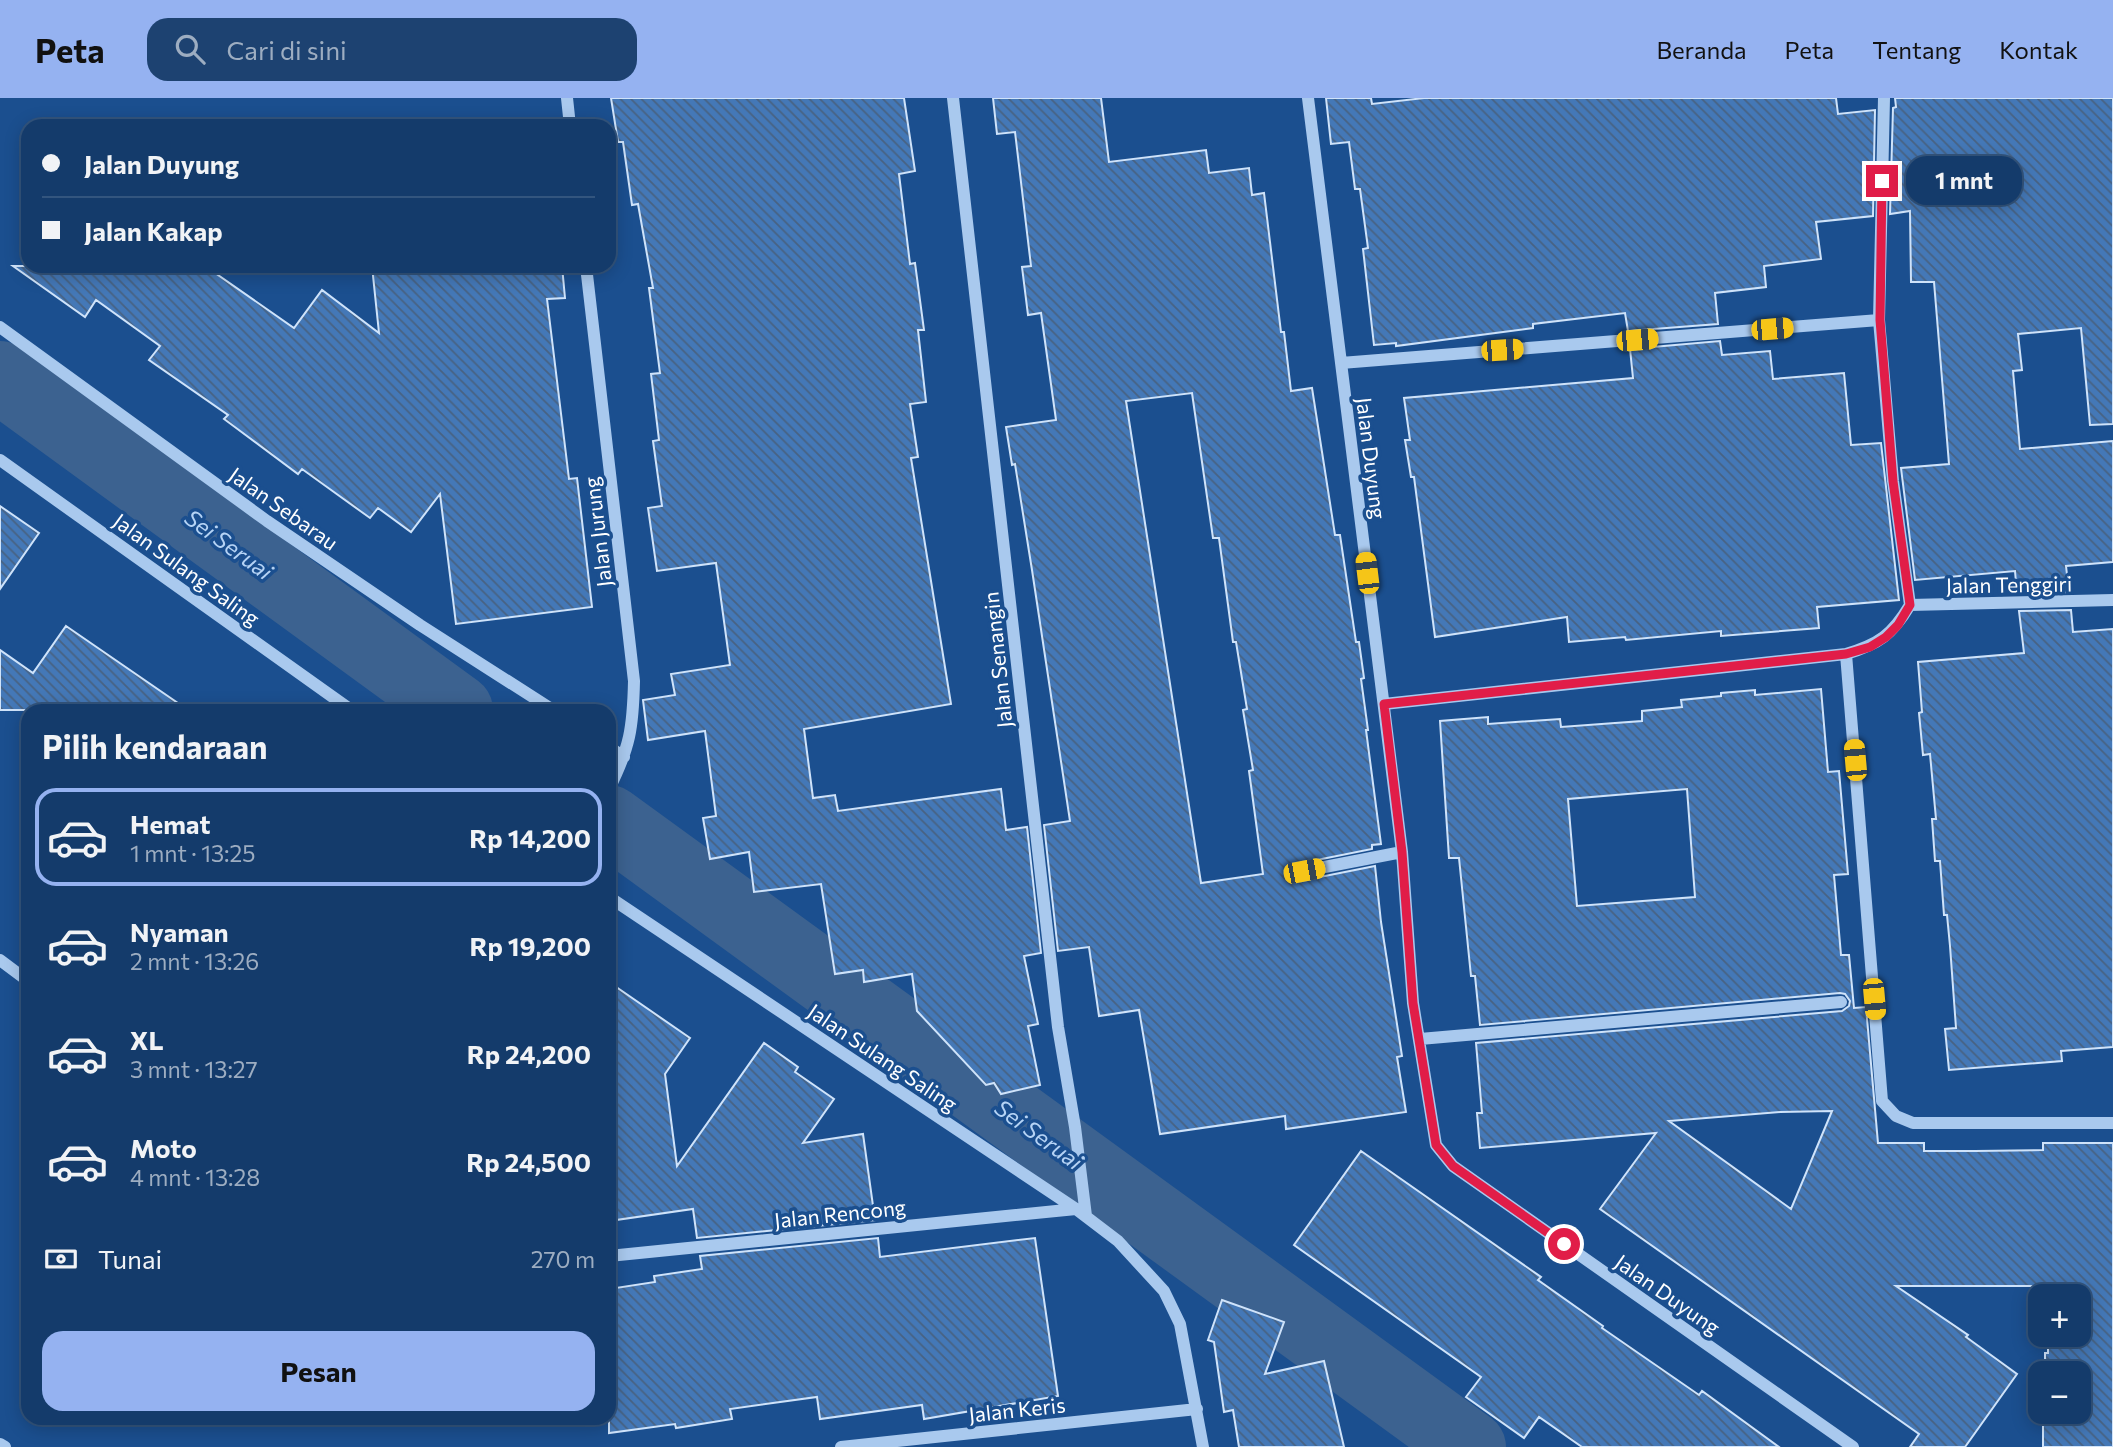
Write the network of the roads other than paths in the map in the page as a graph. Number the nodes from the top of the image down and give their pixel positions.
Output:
1 (567, 98) edge
2 (953, 98) edge
3 (1308, 98) edge
4 (1884, 98) edge
5 (569, 119) edge
6 (587, 273) edge
7 (1880, 320) junction
8 (0, 327) edge
9 (1341, 363) junction
10 (0, 460) edge
11 (2113, 600) edge
12 (1910, 605) junction
13 (1846, 654) junction
14 (343, 704) edge
15 (544, 704) edge
16 (1384, 704) junction
17 (616, 752) edge
18 (624, 757) junction
19 (616, 774) edge
20 (1402, 852) junction
21 (1304, 871) dead end
22 (616, 902) edge
23 (0, 960) edge
24 (21, 976) edge
25 (1841, 1002) dead end
26 (1420, 1039) junction
27 (2113, 1123) edge
28 (1081, 1212) junction
29 (616, 1255) edge
30 (1197, 1409) junction
31 (0, 1444) edge
32 (5, 1447) edge
33 (841, 1447) edge
34 (1203, 1447) edge
35 (1853, 1447) edge

1 - 5 street
2 - 28 street, Jalan Senangin
3 - 9 street, Jalan Duyung
4 - 7 street
6 - 18 street, Jalan Jurung
7 - 9 street
7 - 12 street
8 - 15 street, Jalan Sebarau
9 - 16 street, Jalan Duyung
10 - 14 street, Jalan Sulang Saling
11 - 12 street, Jalan Tenggiri
12 - 13 street
13 - 16 street
13 - 27 street
16 - 20 street, Jalan Duyung
17 - 18 street
18 - 19 street, Jalan Jurung
20 - 21 street
20 - 26 street, Jalan Duyung
22 - 28 street, Jalan Sulang Saling
23 - 24 street
25 - 26 street
26 - 35 street, Jalan Duyung
28 - 29 street, Jalan Rencong
28 - 30 street, Jalan Sulang Saling
30 - 33 street, Jalan Keris
30 - 34 street, Jalan Sulang Saling
31 - 32 street

